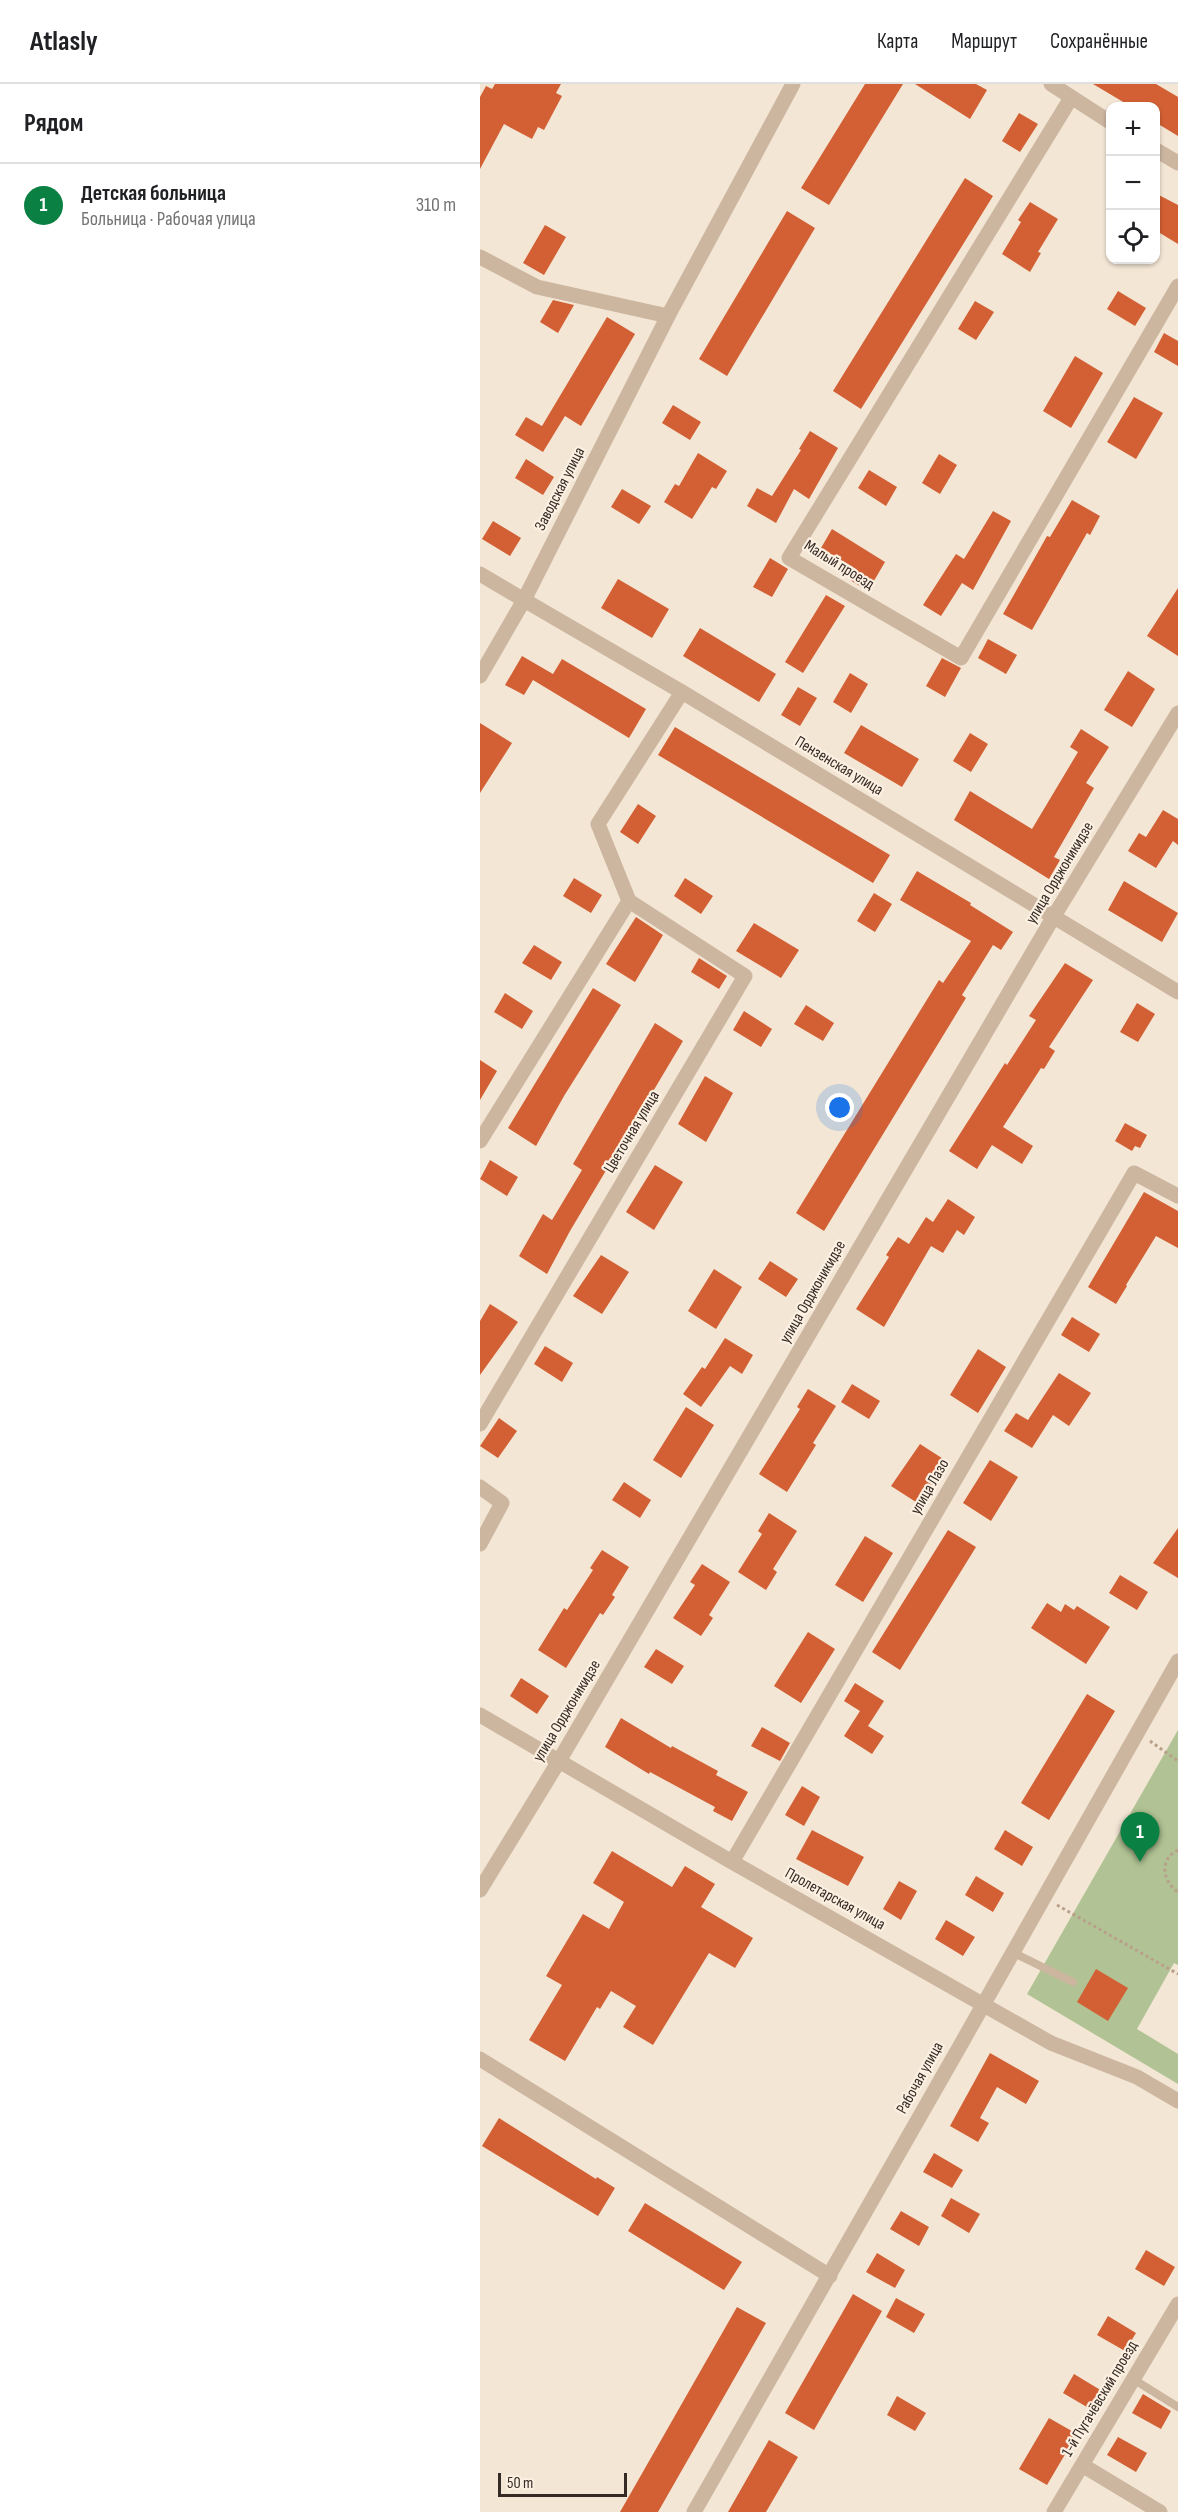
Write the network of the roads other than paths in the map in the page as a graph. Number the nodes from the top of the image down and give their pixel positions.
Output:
1 (794, 84) edge
2 (1051, 84) edge
3 (1071, 98) junction
4 (1106, 120) edge
5 (1160, 153) edge
6 (1178, 164) edge
7 (480, 256) edge
8 (1178, 286) edge
9 (668, 316) junction
10 (480, 574) edge
11 (524, 600) junction
12 (480, 676) edge
13 (682, 692) junction
14 (1178, 713) edge
15 (629, 902) junction
16 (1054, 916) junction
17 (1178, 992) edge
18 (480, 1141) edge
19 (1178, 1196) edge
20 (480, 1424) edge
21 (480, 1487) edge
22 (480, 1544) edge
23 (1178, 1661) edge
24 (480, 1715) edge
25 (559, 1761) junction
26 (732, 1862) junction
27 (480, 1890) edge
28 (1012, 1952) junction
29 (1073, 1982) dead end
30 (982, 2003) junction
31 (480, 2060) edge
32 (1178, 2101) edge
33 (830, 2276) junction
34 (1178, 2304) edge
35 (1133, 2379) junction
36 (1178, 2407) edge
37 (1082, 2465) junction
38 (694, 2512) edge
39 (1054, 2512) edge
40 (1160, 2512) edge

1 - 9 street, Заводская улица
2 - 3 street
3 - 4 street
3 - 8 street, Малый проезд
5 - 6 street
7 - 9 street
9 - 11 street, Заводская улица
10 - 11 street, Пензенская улица
11 - 12 street, Заводская улица
11 - 13 street, Пензенская улица
13 - 15 street
13 - 16 street, Пензенская улица
14 - 16 street, улица Орджоникидзе
15 - 18 street
15 - 20 street, Цветочная улица
16 - 17 street, Пензенская улица
16 - 25 street, улица Орджоникидзе
19 - 26 street, улица Лазо
21 - 22 street
23 - 28 street, Рабочая улица
24 - 25 street, Пролетарская улица
25 - 26 street, Пролетарская улица
25 - 27 street, улица Орджоникидзе
26 - 30 street, Пролетарская улица
28 - 29 lane
28 - 30 street, Рабочая улица
30 - 32 street, Пролетарская улица
30 - 33 street, Рабочая улица
31 - 33 street
33 - 38 street, Рабочая улица
34 - 35 street, 1-й Пугачёвский проезд
35 - 36 lane
35 - 37 street, 1-й Пугачёвский проезд
37 - 39 street, 1-й Пугачёвский проезд
37 - 40 street

